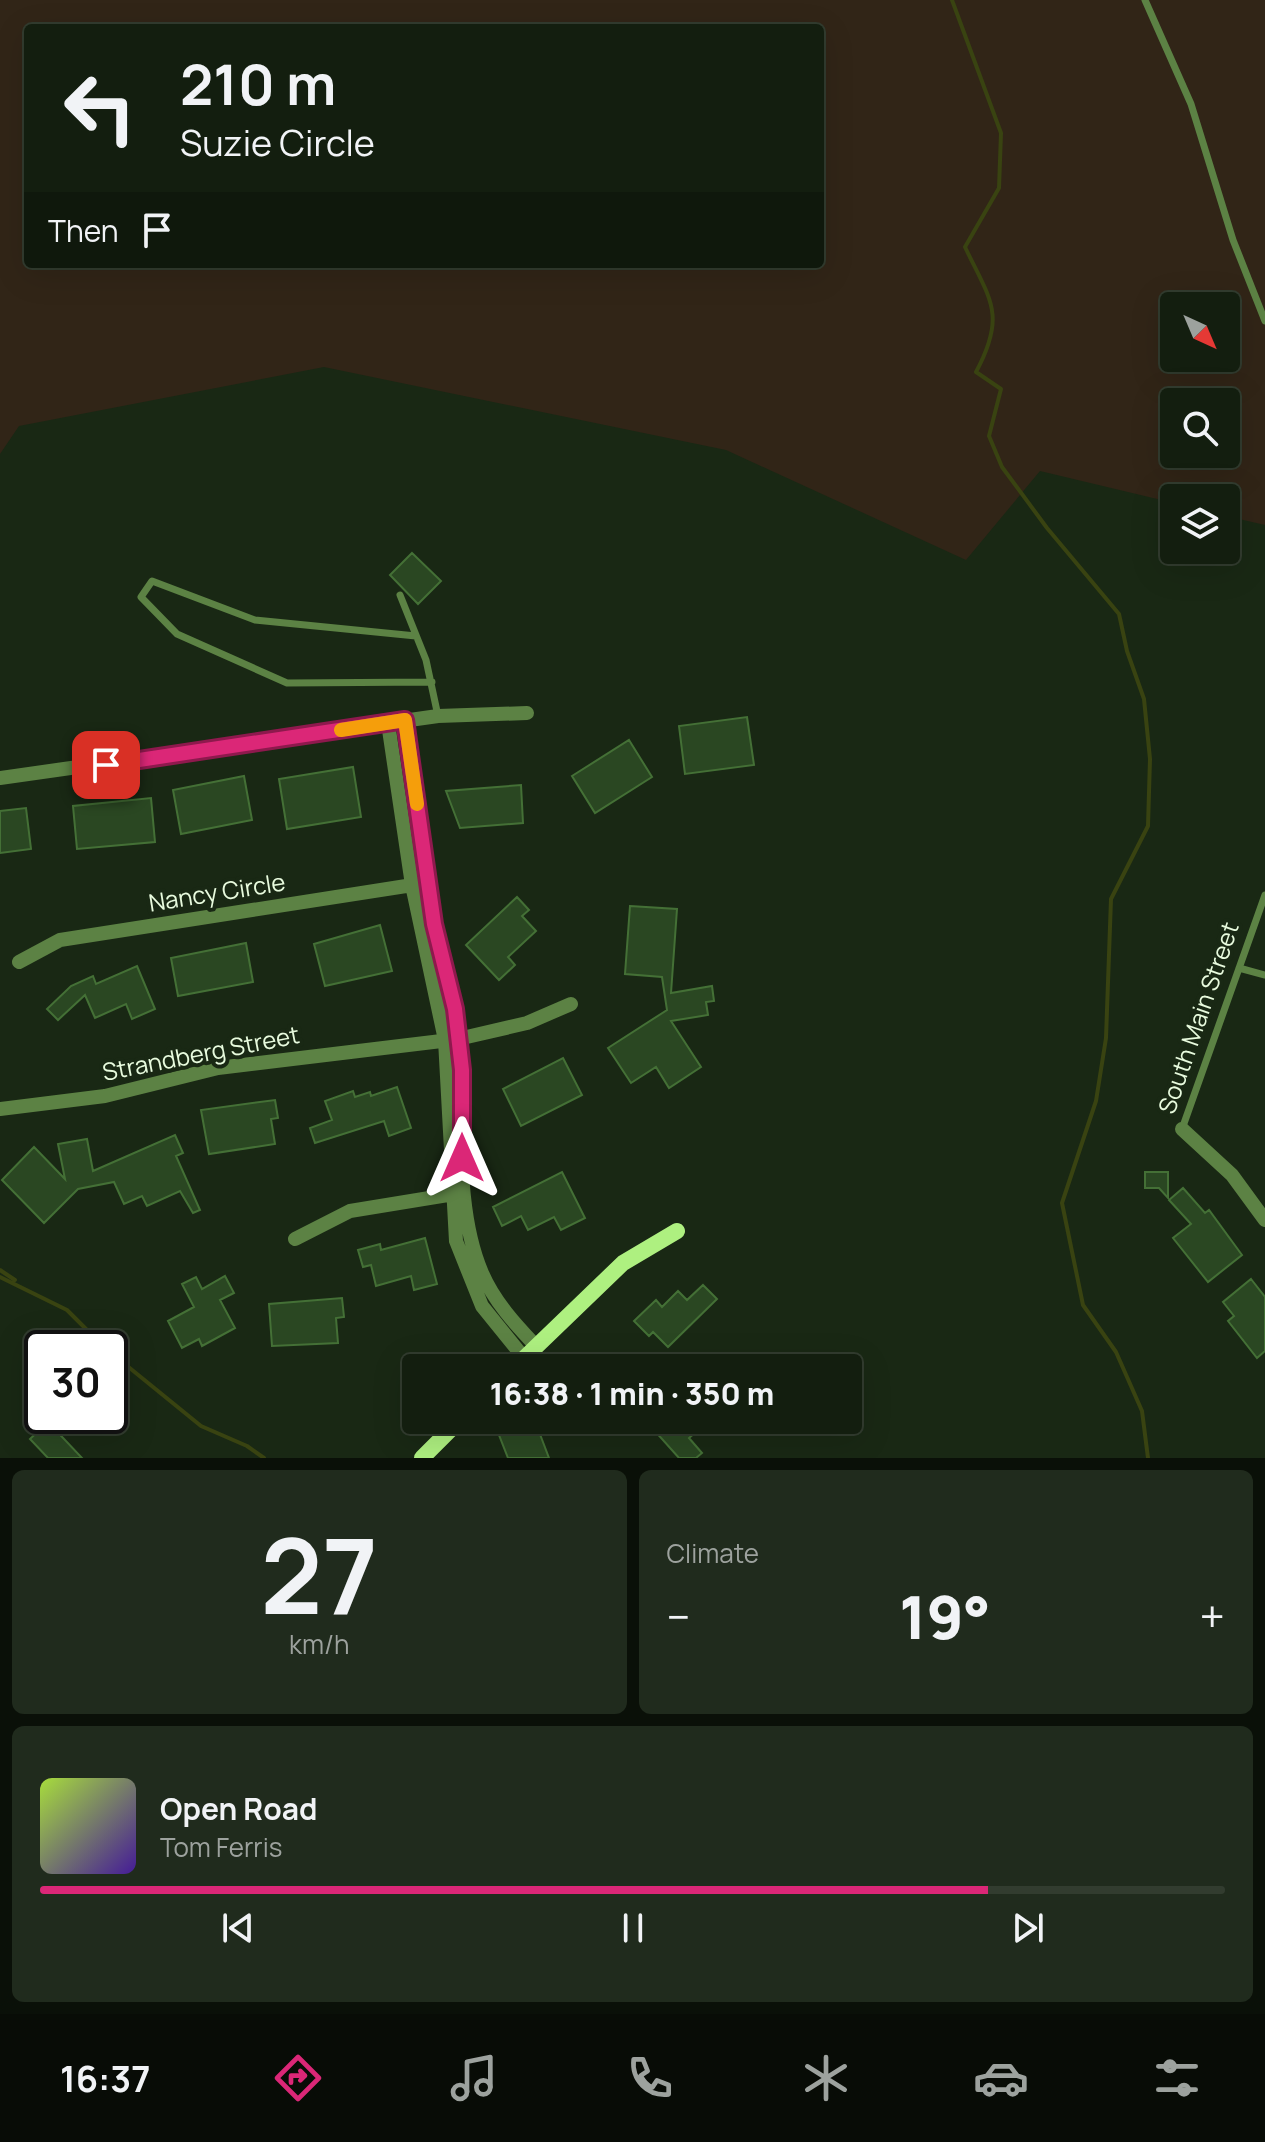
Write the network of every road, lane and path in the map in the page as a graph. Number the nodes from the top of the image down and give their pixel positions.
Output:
1 (1145, 0) edge
2 (1265, 321) edge
3 (400, 595) dead end
4 (416, 636) junction
5 (432, 682) junction
6 (527, 713) dead end
7 (438, 716) junction
8 (405, 720) junction
9 (388, 723) junction
10 (0, 778) edge
11 (420, 884) junction
12 (1265, 895) edge
13 (19, 962) dead end
14 (1239, 968) junction
15 (1265, 975) edge
16 (571, 1004) dead end
17 (452, 1039) junction
18 (0, 1109) edge
19 (1182, 1129) joint
20 (458, 1194) junction
21 (1265, 1220) edge
22 (677, 1231) dead end
23 (295, 1239) dead end
24 (524, 1354) edge
25 (528, 1354) edge
26 (446, 1434) edge
27 (422, 1458) edge

1 - 2 lane
3 - 4 lane
4 - 5 lane
4 - 5 lane
5 - 7 lane
6 - 7 street
7 - 8 street
8 - 9 street
8 - 11 street
9 - 10 street
9 - 11 street
11 - 13 street, Nancy Circle
11 - 17 street
12 - 14 lane, South Main Street
14 - 15 lane
14 - 19 lane, South Main Street
16 - 17 street, Strandberg Street
17 - 18 street, Strandberg Street
17 - 20 street
19 - 21 street, South Main Street
20 - 23 street
20 - 24 street
22 - 25 street
26 - 27 street

